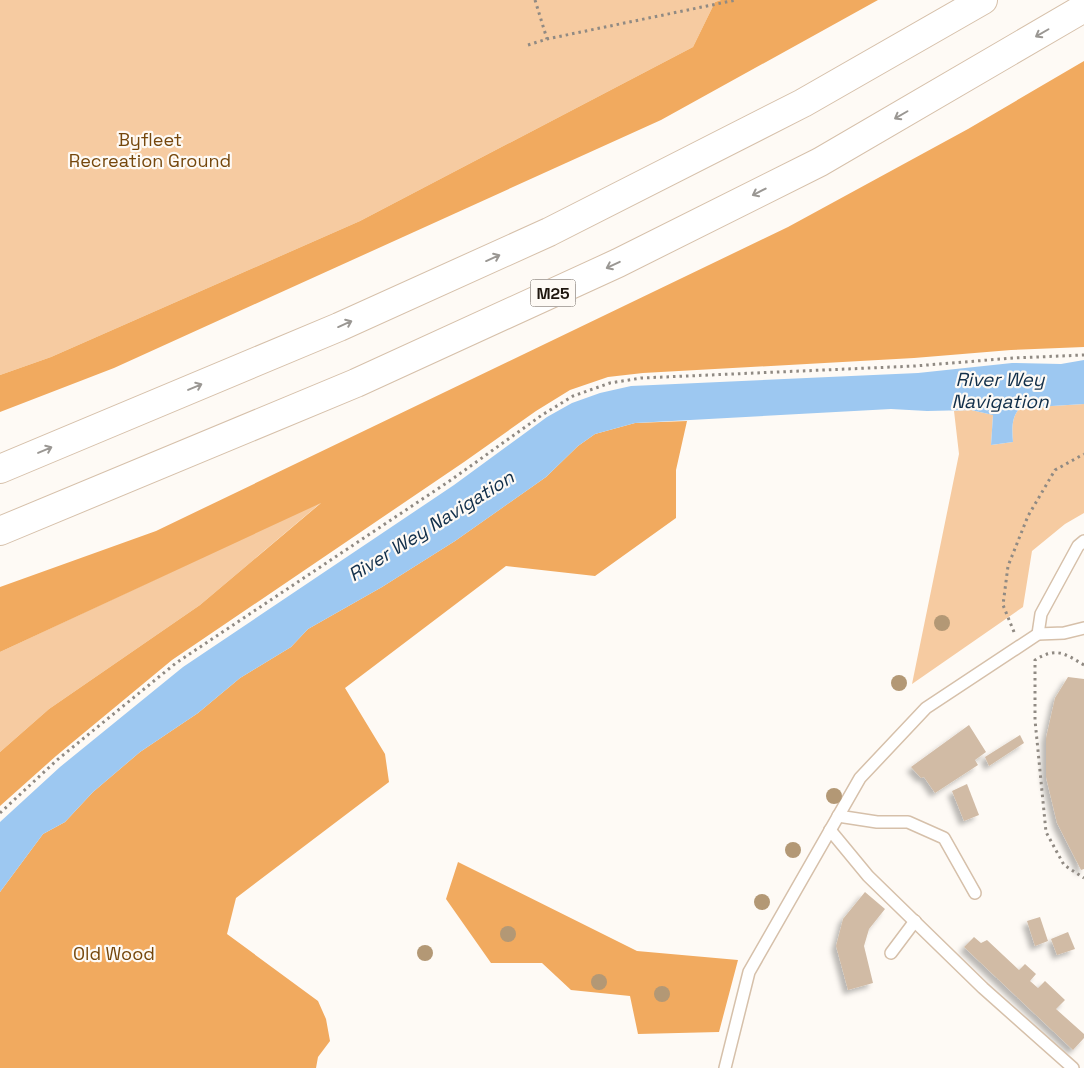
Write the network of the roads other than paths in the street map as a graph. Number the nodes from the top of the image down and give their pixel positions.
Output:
1 (983, 0) edge
2 (1084, 8) edge
3 (0, 469) edge
4 (0, 532) edge
5 (1084, 541) edge
6 (1084, 628) edge
7 (1038, 634) junction
8 (838, 816) junction
9 (830, 830) junction
10 (975, 893) dead end
11 (915, 921) junction
12 (891, 953) dead end
13 (725, 1068) edge
14 (1073, 1068) edge

3 -> 1 highway
2 -> 4 highway, M25
5 - 7 lane
6 - 7 lane
7 - 8 lane
8 - 9 lane
8 - 10 lane
9 - 11 lane
9 - 13 lane
11 - 12 lane
11 - 14 lane

